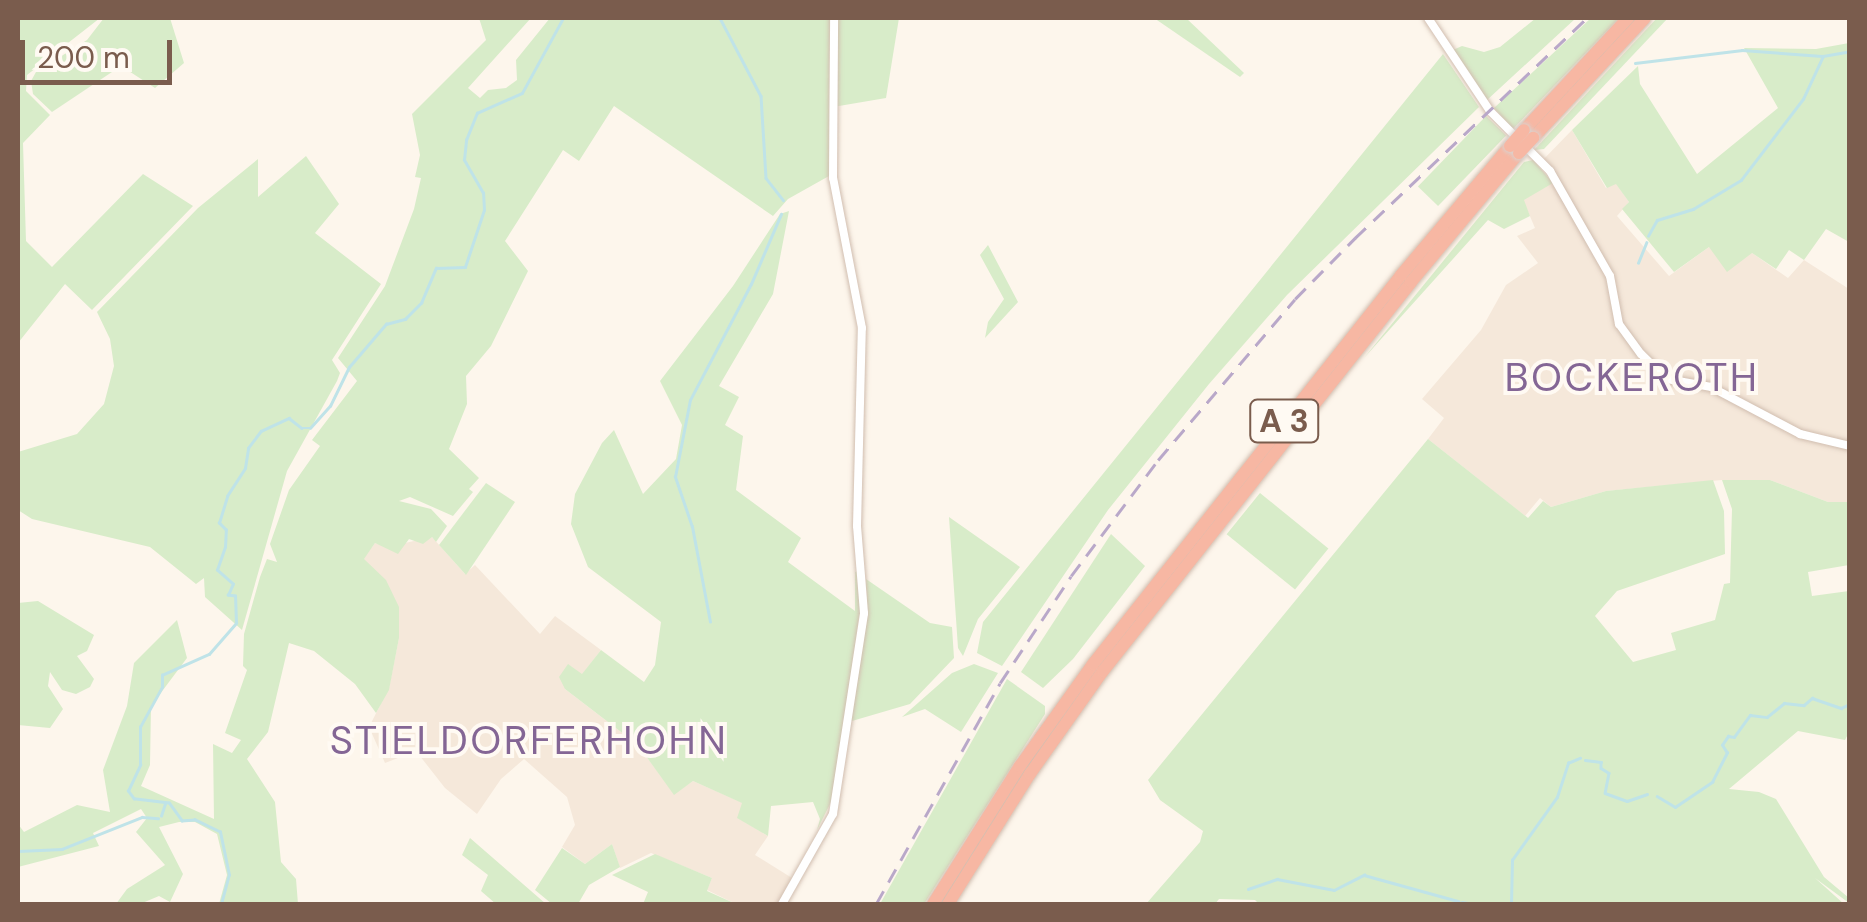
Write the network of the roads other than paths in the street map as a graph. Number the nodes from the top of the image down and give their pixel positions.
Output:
1 (834, 18) edge
2 (1428, 18) edge
3 (1628, 18) edge
4 (1645, 18) edge
5 (1528, 134) junction
6 (1850, 446) edge
7 (1058, 721) junction
8 (782, 904) edge
9 (933, 904) edge
10 (948, 904) edge

1 - 8 main road
2 - 6 main road
3 - 5 highway, A 3
4 - 5 highway, A 3
5 - 7 highway, A 3, bridge
7 - 9 highway, A 3
7 - 10 highway, A 3

